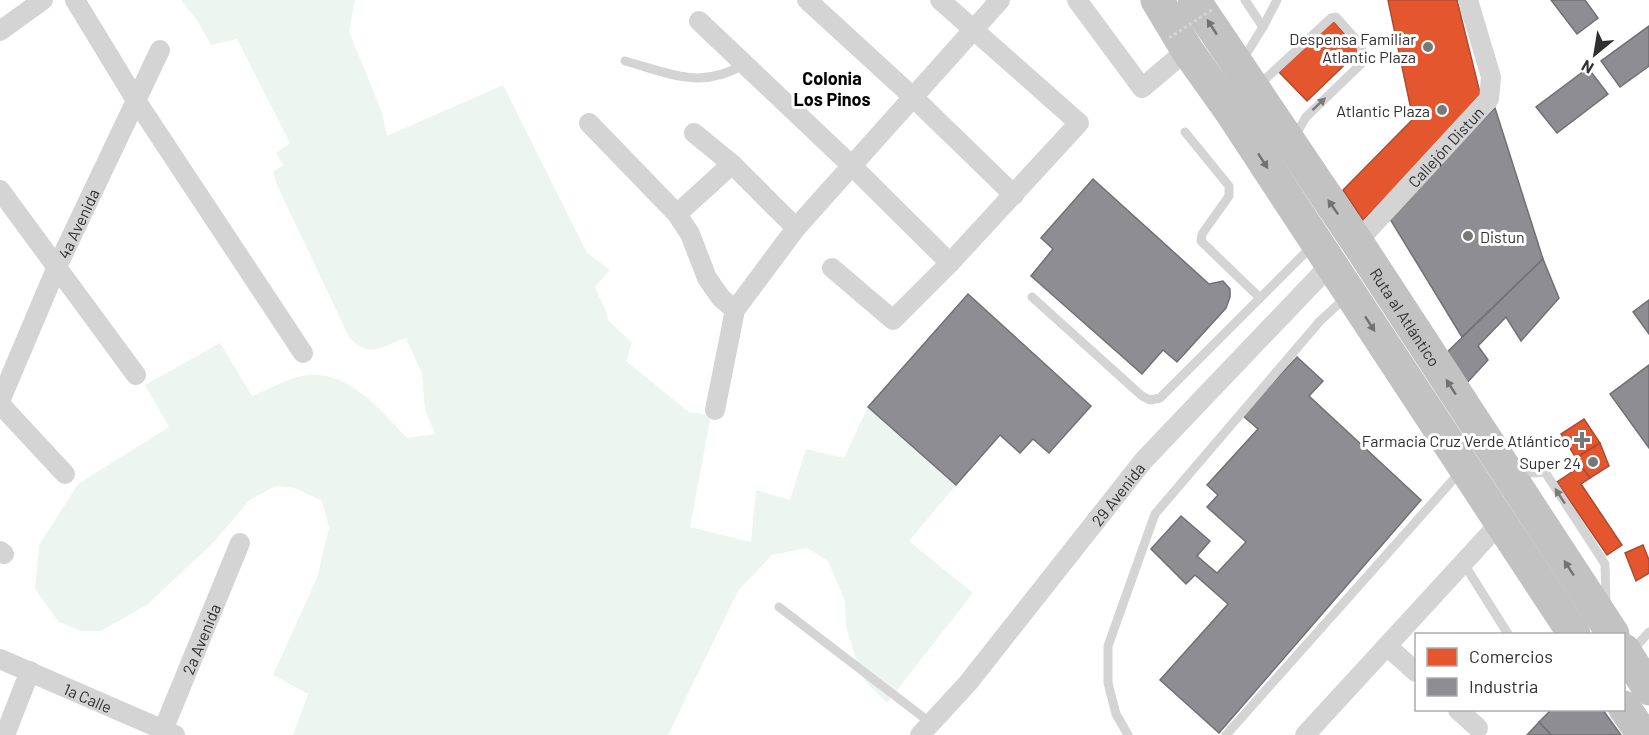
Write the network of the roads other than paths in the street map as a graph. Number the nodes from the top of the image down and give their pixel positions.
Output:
1 (43, 0) edge
2 (75, 0) edge
3 (807, 0) edge
4 (940, 0) edge
5 (1000, 0) edge
6 (1077, 0) edge
7 (1157, 0) edge
8 (1245, 0) edge
9 (1277, 0) edge
10 (1468, 0) edge
11 (1203, 5) edge
12 (699, 21) dead end
13 (1263, 27) junction
14 (972, 29) junction
15 (0, 32) edge
16 (1178, 44) junction
17 (160, 50) dead end
18 (625, 61) dead end
19 (743, 65) junction
20 (1243, 75) junction
21 (914, 98) junction
22 (137, 102) junction
23 (589, 123) dead end
24 (1185, 132) dead end
25 (694, 133) dead end
26 (1296, 153) junction
27 (732, 164) junction
28 (853, 167) junction
29 (0, 190) edge
30 (1014, 195) junction
31 (677, 214) junction
32 (796, 228) junction
33 (1357, 242) junction
34 (1323, 253) junction
35 (950, 263) junction
36 (832, 268) dead end
37 (56, 269) junction
38 (1350, 294) junction
39 (1032, 297) dead end
40 (1260, 298) junction
41 (735, 310) junction
42 (303, 353) dead end
43 (136, 375) dead end
44 (0, 403) edge
45 (715, 410) dead end
46 (1507, 473) junction
47 (65, 474) dead end
48 (1471, 479) junction
49 (1499, 524) junction
50 (240, 543) dead end
51 (1464, 564) junction
52 (779, 606) dead end
53 (1649, 632) edge
54 (1507, 633) edge
55 (1574, 633) edge
56 (1613, 633) edge
57 (1388, 646) junction
58 (1629, 657) edge
59 (0, 659) edge
60 (30, 671) junction
61 (1415, 671) edge
62 (1625, 710) edge
63 (1459, 711) edge
64 (1478, 728) dead end
65 (926, 729) edge
66 (167, 733) edge
67 (5, 735) edge
68 (1128, 735) edge
69 (1226, 735) edge
70 (1305, 735) edge
71 (1643, 735) edge

1 - 15 street
2 - 22 street
3 - 21 street
4 - 14 street
5 - 14 street
6 - 16 street
7 - 16 highway, Ruta al Atlántico
8 - 13 lane
9 - 13 lane
10 - 33 street, Callejón Distun
20 -> 11 highway, Ruta al Atlántico
12 - 19 street
13 - 20 lane
14 - 21 street
14 - 30 street
16 -> 34 highway, Ruta al Atlántico
17 - 22 street, 4a Avenida
18 - 19 lane
19 - 28 street
20 - 26 highway, Ruta al Atlántico
26 -> 20 lane
21 - 28 street
21 - 30 street
22 - 37 street, 4a Avenida
22 - 42 street
23 - 31 street
24 - 40 lane
25 - 27 street
33 -> 26 highway, Ruta al Atlántico
27 - 31 street
27 - 32 street
28 - 32 street
28 - 35 street
29 - 37 street
30 - 35 street
31 - 41 street
32 - 41 street
46 -> 33 highway, Ruta al Atlántico
34 - 38 highway, Ruta al Atlántico
34 - 40 lane
34 - 65 street, 29 Avenida
35 - 36 street
37 - 43 street
37 - 44 street, 4a Avenida
38 -> 48 highway, Ruta al Atlántico
38 - 68 lane
39 - 40 lane
41 - 45 street
44 - 47 street
46 - 48 highway
56 -> 46 highway, Ruta al Atlántico
48 - 49 highway, Ruta al Atlántico
48 - 69 lane
49 - 51 street
49 - 55 highway, Ruta al Atlántico
50 - 66 street, 2a Avenida
51 - 54 lane
51 - 57 street
52 - 65 lane
53 - 58 lane
57 - 61 street
57 - 70 street
59 - 60 street, 1a Calle
60 - 66 street, 1a Calle
60 - 67 street
62 - 71 highway
63 - 64 street

